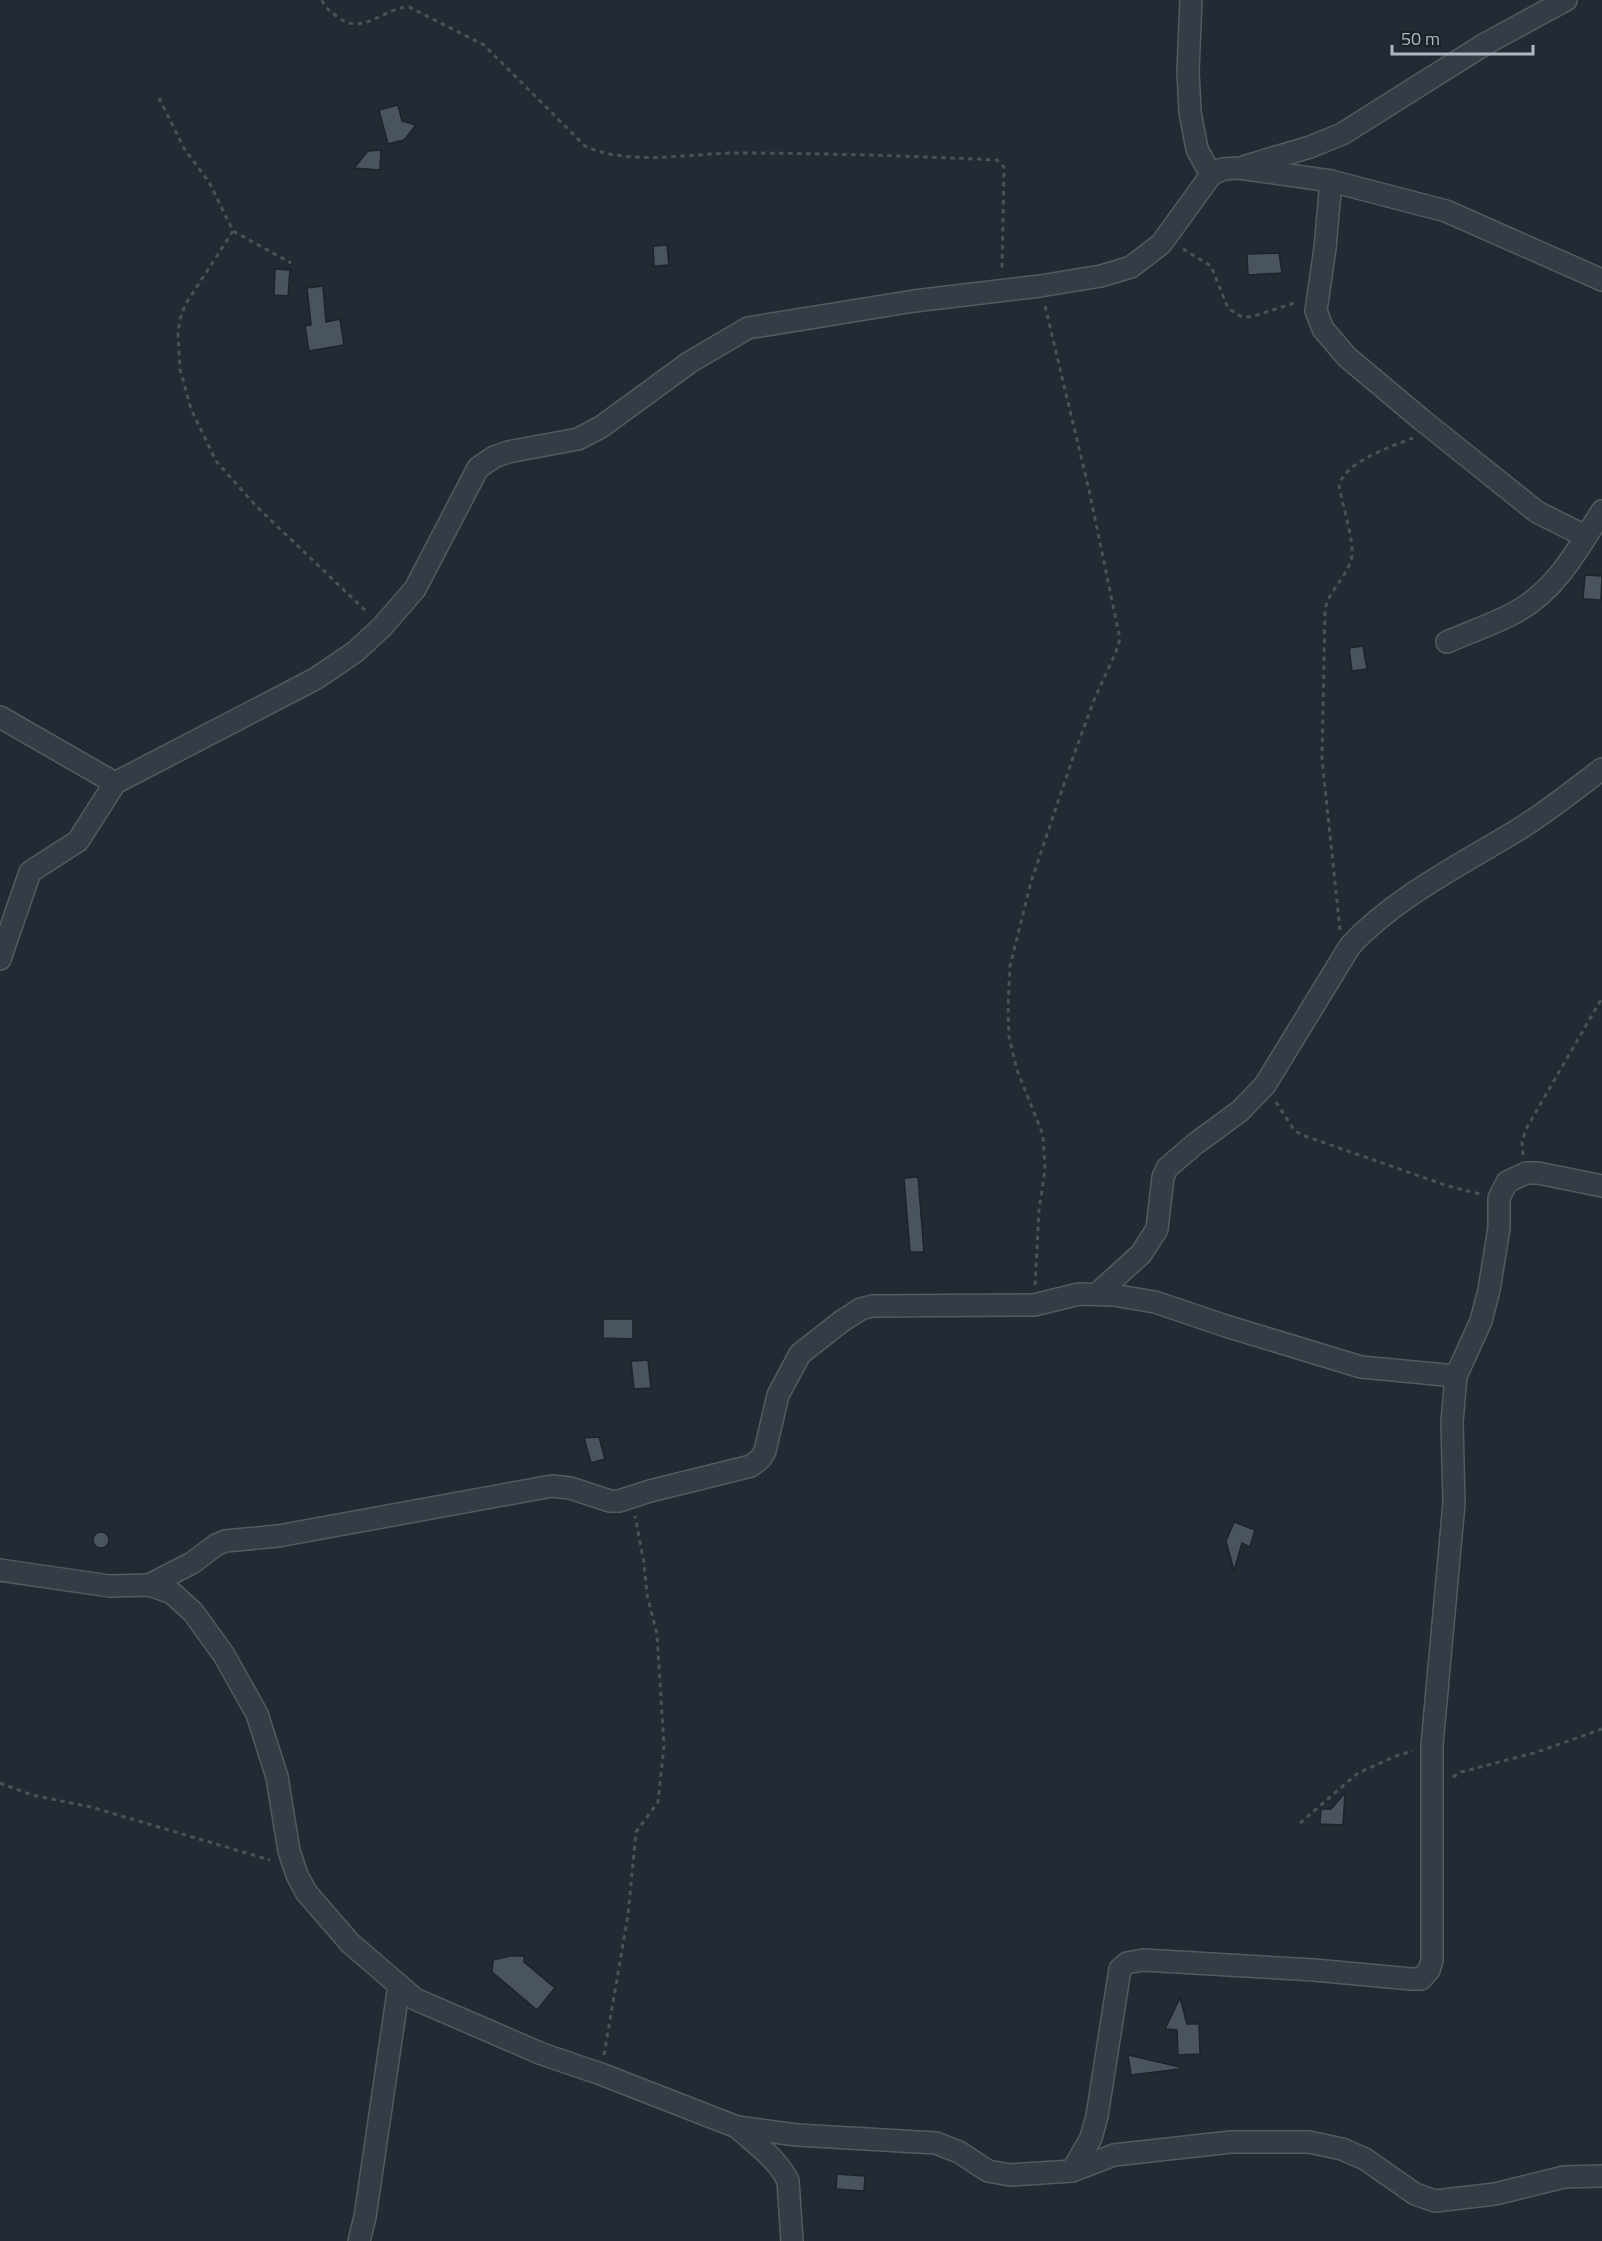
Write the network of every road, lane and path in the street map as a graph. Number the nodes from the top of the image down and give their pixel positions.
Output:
1 (322, 0) edge
2 (1191, 0) edge
3 (1566, 0) edge
4 (159, 98) dead end
5 (1239, 168) junction
6 (1211, 174) junction
7 (1331, 181) junction
8 (233, 231) junction
9 (1168, 236) junction
10 (291, 263) dead end
11 (1602, 280) edge
12 (1040, 286) junction
13 (1016, 288) junction
14 (1316, 311) junction
15 (1434, 430) junction
16 (1602, 511) edge
17 (1585, 536) junction
18 (382, 627) junction
19 (1447, 642) dead end
20 (0, 717) edge
21 (1602, 769) edge
22 (115, 783) junction
23 (1343, 958) junction
24 (0, 959) edge
25 (1602, 998) edge
26 (1265, 1085) junction
27 (1526, 1173) junction
28 (1602, 1186) edge
29 (1499, 1198) junction
30 (1098, 1293) junction
31 (1034, 1305) junction
32 (1456, 1376) junction
33 (632, 1498) junction
34 (0, 1570) edge
35 (148, 1585) junction
36 (1602, 1730) edge
37 (1432, 1745) junction
38 (0, 1783) edge
39 (1434, 1799) junction
40 (1300, 1823) dead end
41 (295, 1868) junction
42 (399, 1985) junction
43 (601, 2074) junction
44 (737, 2127) junction
45 (1072, 2172) junction
46 (1602, 2176) edge
47 (359, 2241) edge
48 (792, 2241) edge

1 - 13 path
2 - 6 street
3 - 5 street
4 - 8 path
5 - 6 street
5 - 7 street
6 - 9 street
7 - 11 street
7 - 14 street
8 - 10 path
8 - 18 path
9 - 12 street
9 - 14 path
12 - 13 street
12 - 31 path
13 - 18 street
14 - 15 street
15 - 17 street
15 - 23 path
16 - 17 street
17 - 19 street
18 - 22 street
20 - 22 street
21 - 23 street
22 - 24 street
23 - 26 street
25 - 27 path
26 - 29 path
26 - 30 street
27 - 28 street
27 - 29 street
29 - 32 street
30 - 31 street
30 - 32 street
31 - 33 street
32 - 37 street
33 - 35 street
33 - 43 path
34 - 35 street
35 - 41 street
36 - 39 path
37 - 39 street
37 - 40 path
38 - 41 path
39 - 45 street
41 - 42 street
42 - 43 street
42 - 47 street
43 - 44 street
44 - 45 street
44 - 48 street
45 - 46 street

